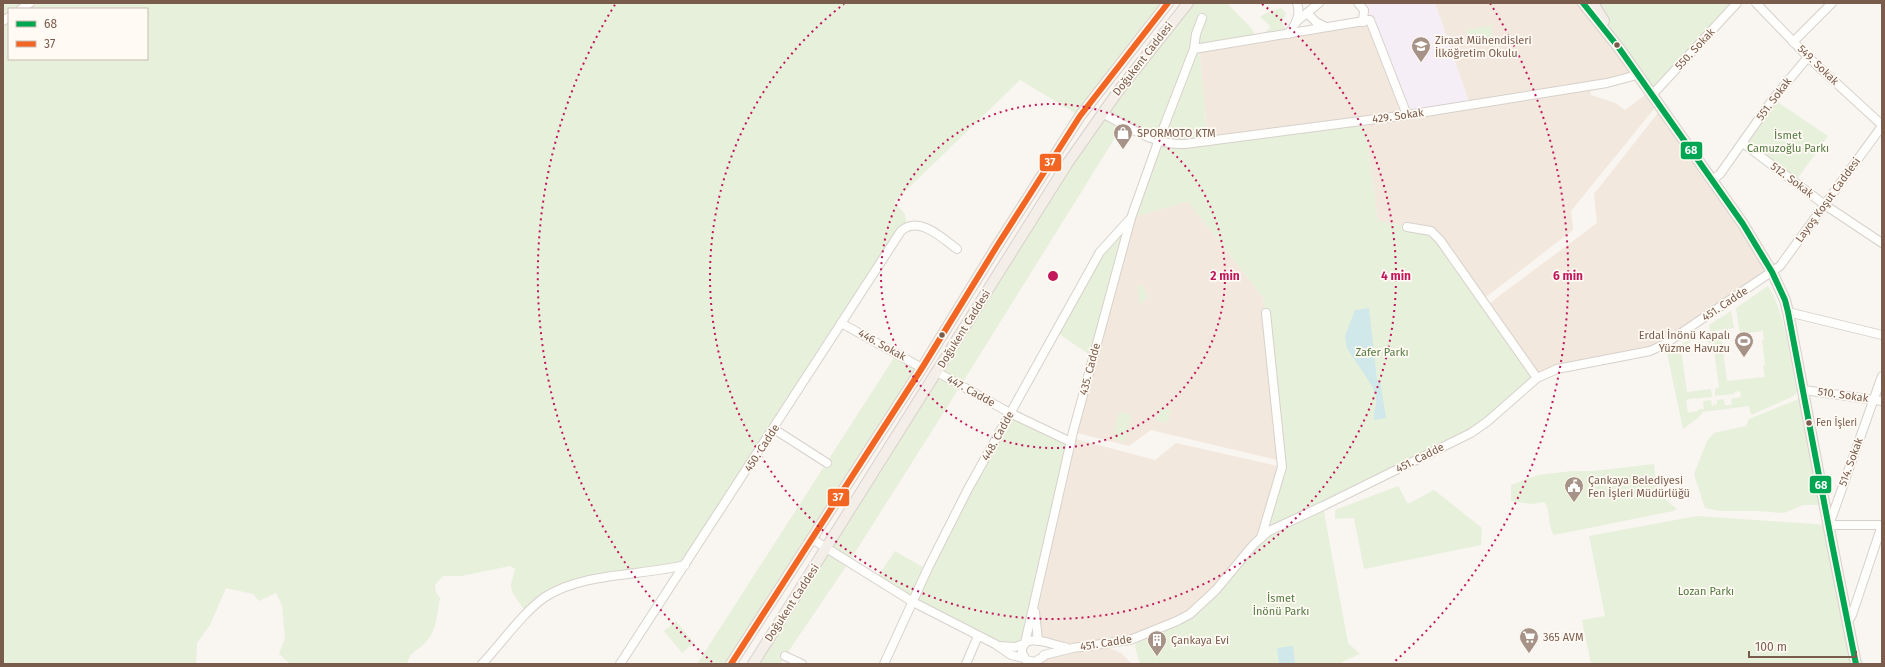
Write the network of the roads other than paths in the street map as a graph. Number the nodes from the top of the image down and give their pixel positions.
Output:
1 (1168, 3) edge
2 (1188, 3) edge
3 (1297, 3) edge
4 (1319, 3) edge
5 (1358, 3) edge
6 (1737, 3) edge
7 (1756, 3) edge
8 (1832, 3) edge
9 (1591, 5) edge
10 (1306, 13) junction
11 (1202, 18) dead end
12 (1364, 22) junction
13 (1296, 23) junction
14 (1327, 28) junction
15 (1288, 34) junction
16 (1794, 42) junction
17 (1194, 49) junction
18 (1808, 57) junction
19 (1637, 74) junction
20 (1652, 95) junction
21 (1102, 113) junction
22 (1407, 115) junction
23 (1882, 125) edge
24 (1158, 142) junction
25 (1743, 143) junction
26 (1712, 180) junction
27 (1825, 206) junction
28 (1131, 218) junction
29 (1407, 226) dead end
30 (1882, 243) edge
31 (957, 249) dead end
32 (1772, 272) junction
33 (1788, 312) junction
34 (1266, 313) dead end
35 (842, 323) junction
36 (1882, 335) edge
37 (922, 368) junction
38 (937, 372) junction
39 (1882, 376) edge
40 (1537, 378) junction
41 (1804, 390) junction
42 (1878, 400) edge
43 (1010, 413) junction
44 (774, 429) junction
45 (1071, 442) junction
46 (827, 462) dead end
47 (1828, 525) junction
48 (1882, 525) edge
49 (812, 539) junction
50 (1261, 539) junction
51 (827, 549) junction
52 (685, 565) junction
53 (1034, 599) junction
54 (913, 602) junction
55 (1847, 623) junction
56 (978, 636) junction
57 (1039, 641) junction
58 (1024, 643) junction
59 (995, 644) junction
60 (1073, 648) junction
61 (785, 656) dead end
62 (1043, 658) edge
63 (1026, 661) edge
64 (485, 663) edge
65 (620, 664) edge
66 (731, 664) edge
67 (753, 664) edge
68 (802, 664) edge
69 (884, 664) edge
70 (966, 664) edge
71 (1856, 664) edge

1 - 37 main road, Doğukent Caddesi
2 - 21 main road, Doğukent Caddesi
3 - 13 street
4 - 10 street
5 - 12 street
6 - 20 street, 550. Sokak
7 - 16 street, 549. Sokak
8 - 16 street
9 - 19 main road
10 - 13 street
10 - 14 street
11 - 17 street, 435. Cadde
12 - 14 street
12 - 22 street
13 - 15 street
14 - 15 street
15 - 17 street
16 - 18 street, 549. Sokak
17 - 24 street, 435. Cadde
18 - 23 street, 549. Sokak
18 - 25 street, 551. Sokak
19 - 20 main road
19 - 22 street, 429. Sokak
20 - 26 main road
21 - 24 street, 429. Sokak
21 - 38 main road, Doğukent Caddesi
22 - 24 street, 429. Sokak
23 - 27 street, Layoş Koşut Caddesi
24 - 28 street, 435. Cadde
25 - 26 street, 551. Sokak
25 - 27 street, 512. Sokak
26 - 32 main road
27 - 30 street, 512. Sokak
27 - 32 street, Layoş Koşut Caddesi
28 - 43 street, 448. Cadde
28 - 45 street, 435. Cadde
29 - 40 street
31 - 35 street, 450. Cadde
32 - 33 main road
32 - 40 street, 451. Cadde
33 - 36 street
33 - 41 main road
34 - 50 street
35 - 37 street, 446. Sokak
35 - 44 street, 450. Cadde
37 - 49 main road, Doğukent Caddesi
38 - 43 street, 447. Cadde
38 - 51 main road, Doğukent Caddesi
39 - 42 street, 514. Sokak
40 - 50 street, 451. Cadde
41 - 42 street, 510. Sokak
41 - 47 main road
42 - 47 street, 514. Sokak
43 - 45 street, 447. Cadde
43 - 54 street, 448. Cadde
44 - 46 street
44 - 52 street, 450. Cadde
45 - 53 street, 435. Cadde
47 - 48 street
47 - 55 main road
48 - 55 street
49 - 51 street
49 - 66 main road, Doğukent Caddesi
50 - 60 street, 451. Cadde
51 - 54 street
51 - 67 main road, Doğukent Caddesi
52 - 64 street
52 - 65 street, 450. Cadde
53 - 57 street
53 - 58 street, 435. Cadde
54 - 56 street
54 - 69 street, 448. Cadde
55 - 71 main road
56 - 59 street
56 - 70 street
57 - 58 street
57 - 60 street
57 - 62 street
58 - 59 street
58 - 63 street
59 - 63 street
60 - 62 street
61 - 68 street
62 - 63 street

